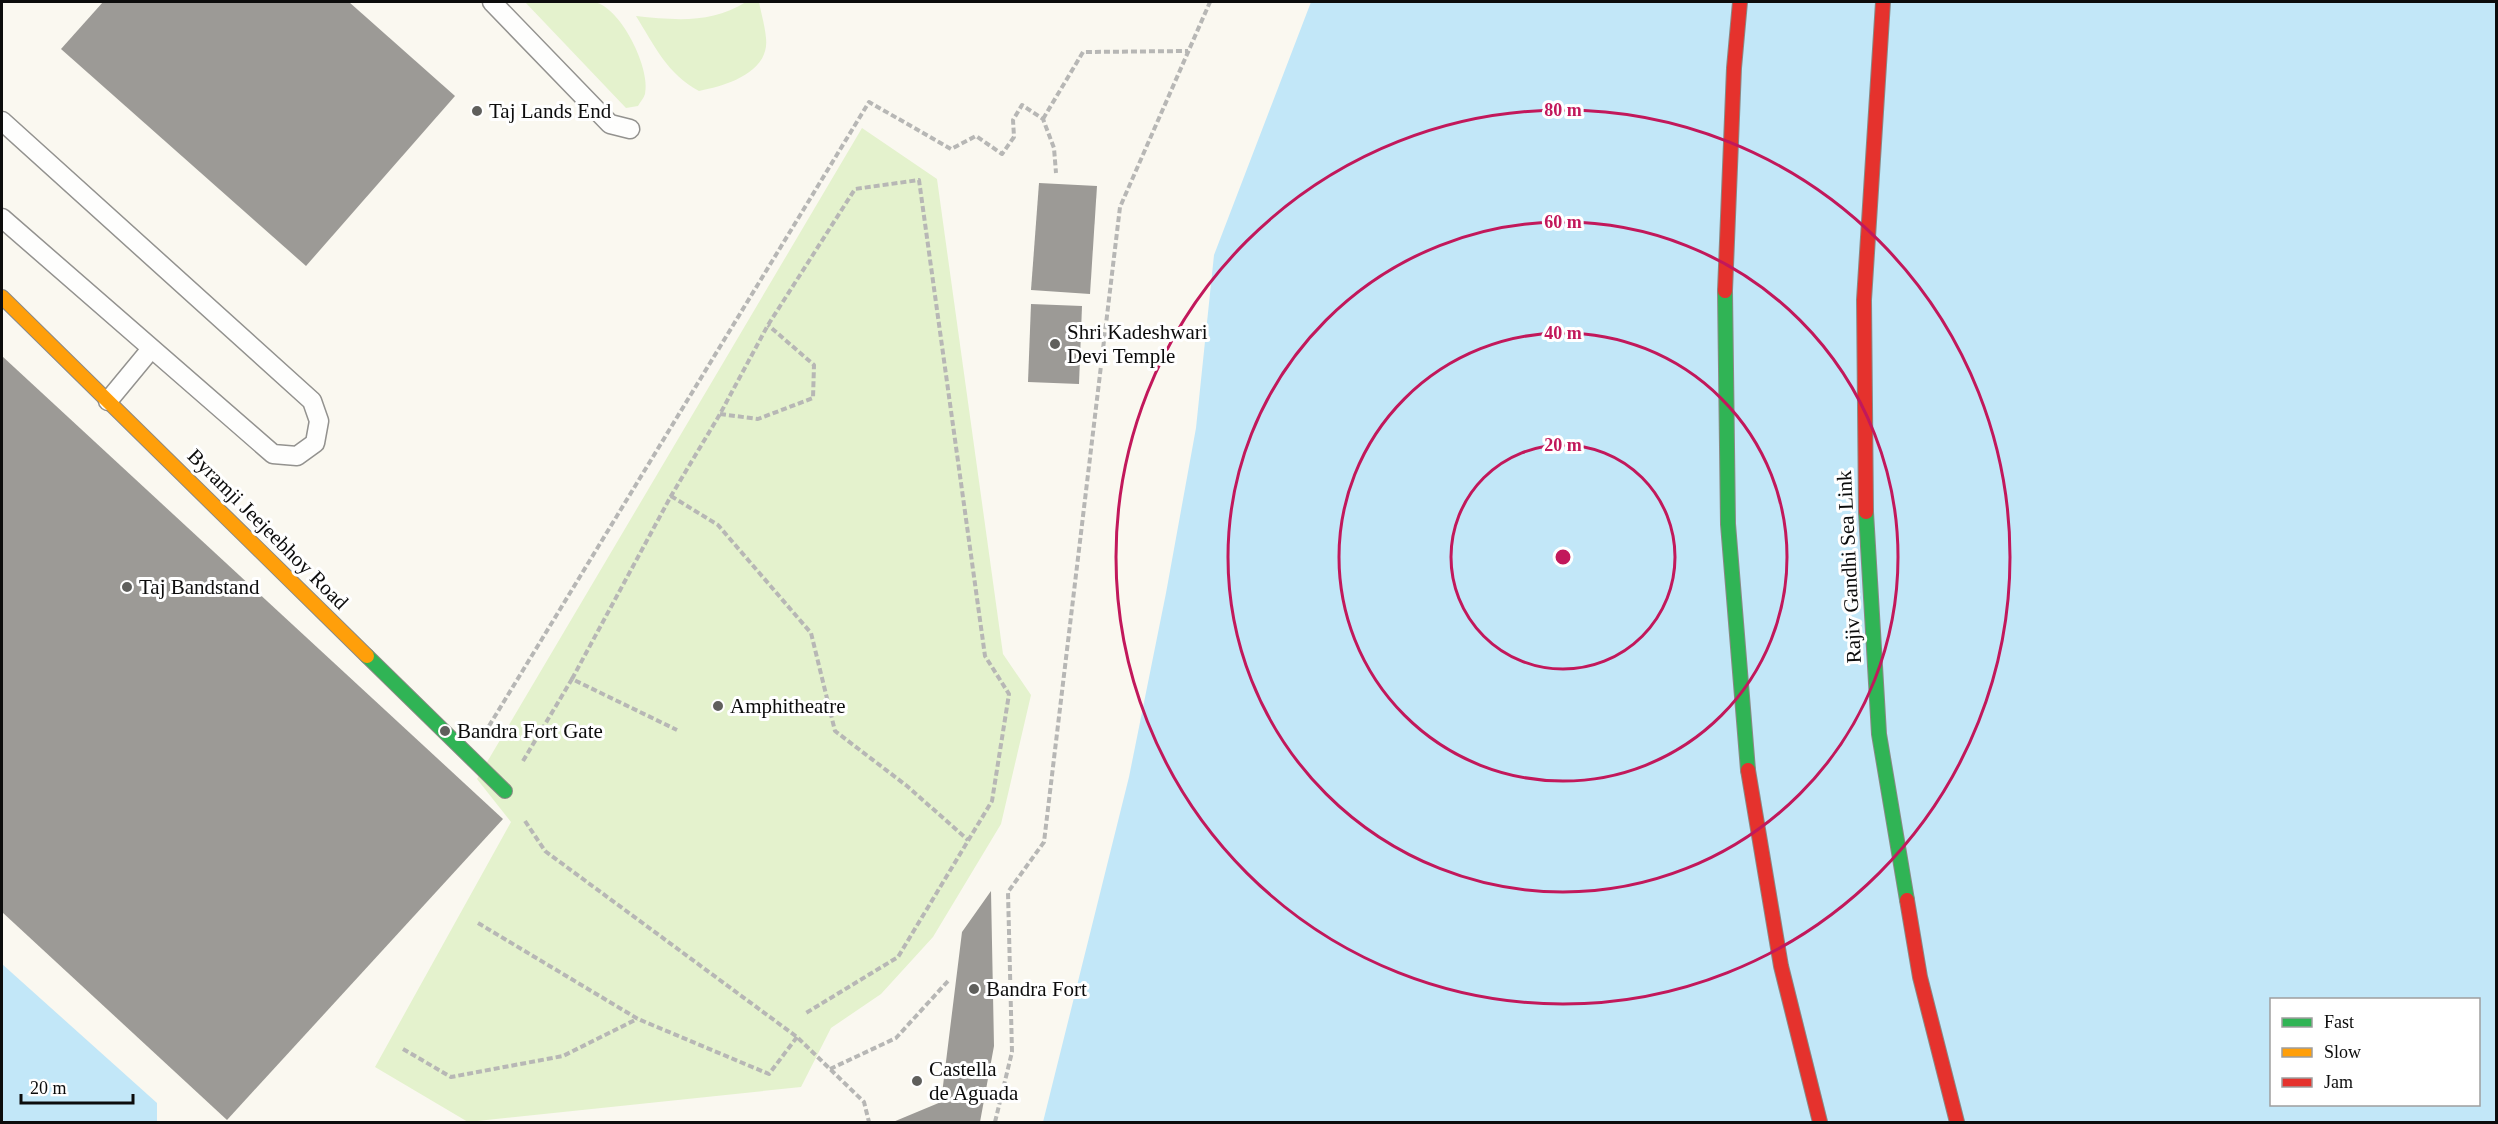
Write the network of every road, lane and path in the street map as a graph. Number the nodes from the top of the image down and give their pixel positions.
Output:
1 (492, 2) edge
2 (1210, 2) edge
3 (1740, 2) edge
4 (1883, 2) edge
5 (1188, 51) junction
6 (1043, 119) junction
7 (2, 121) edge
8 (630, 129) dead end
9 (1056, 173) dead end
10 (2, 218) edge
11 (2, 297) edge
12 (768, 325) junction
13 (150, 349) junction
14 (108, 401) junction
15 (720, 414) junction
16 (671, 496) junction
17 (573, 679) junction
18 (677, 730) dead end
19 (470, 757) junction
20 (505, 791) junction
21 (968, 840) junction
22 (478, 923) dead end
23 (948, 981) dead end
24 (806, 1013) dead end
25 (638, 1019) junction
26 (797, 1037) junction
27 (403, 1049) dead end
28 (830, 1069) junction
29 (869, 1122) edge
30 (996, 1122) edge
31 (1820, 1122) edge
32 (1958, 1122) edge

1 - 8 lane
2 - 5 path
3 - 31 main road
4 - 32 main road, Rajiv Gandhi Sea Link
5 - 6 path
5 - 30 path
6 - 9 path
6 - 19 path
7 - 13 lane
10 - 13 lane
11 - 14 main road, Byramji Jeejeebhoy Road
12 - 15 path
12 - 15 path
12 - 21 path
13 - 14 lane
14 - 19 main road, Byramji Jeejeebhoy Road
15 - 16 path
16 - 17 path
16 - 21 path
17 - 18 path
17 - 20 path
19 - 20 main road, Byramji Jeejeebhoy Road
20 - 26 path
21 - 24 path
22 - 25 path
23 - 28 path
25 - 26 path
25 - 27 path
26 - 28 path
28 - 29 path

